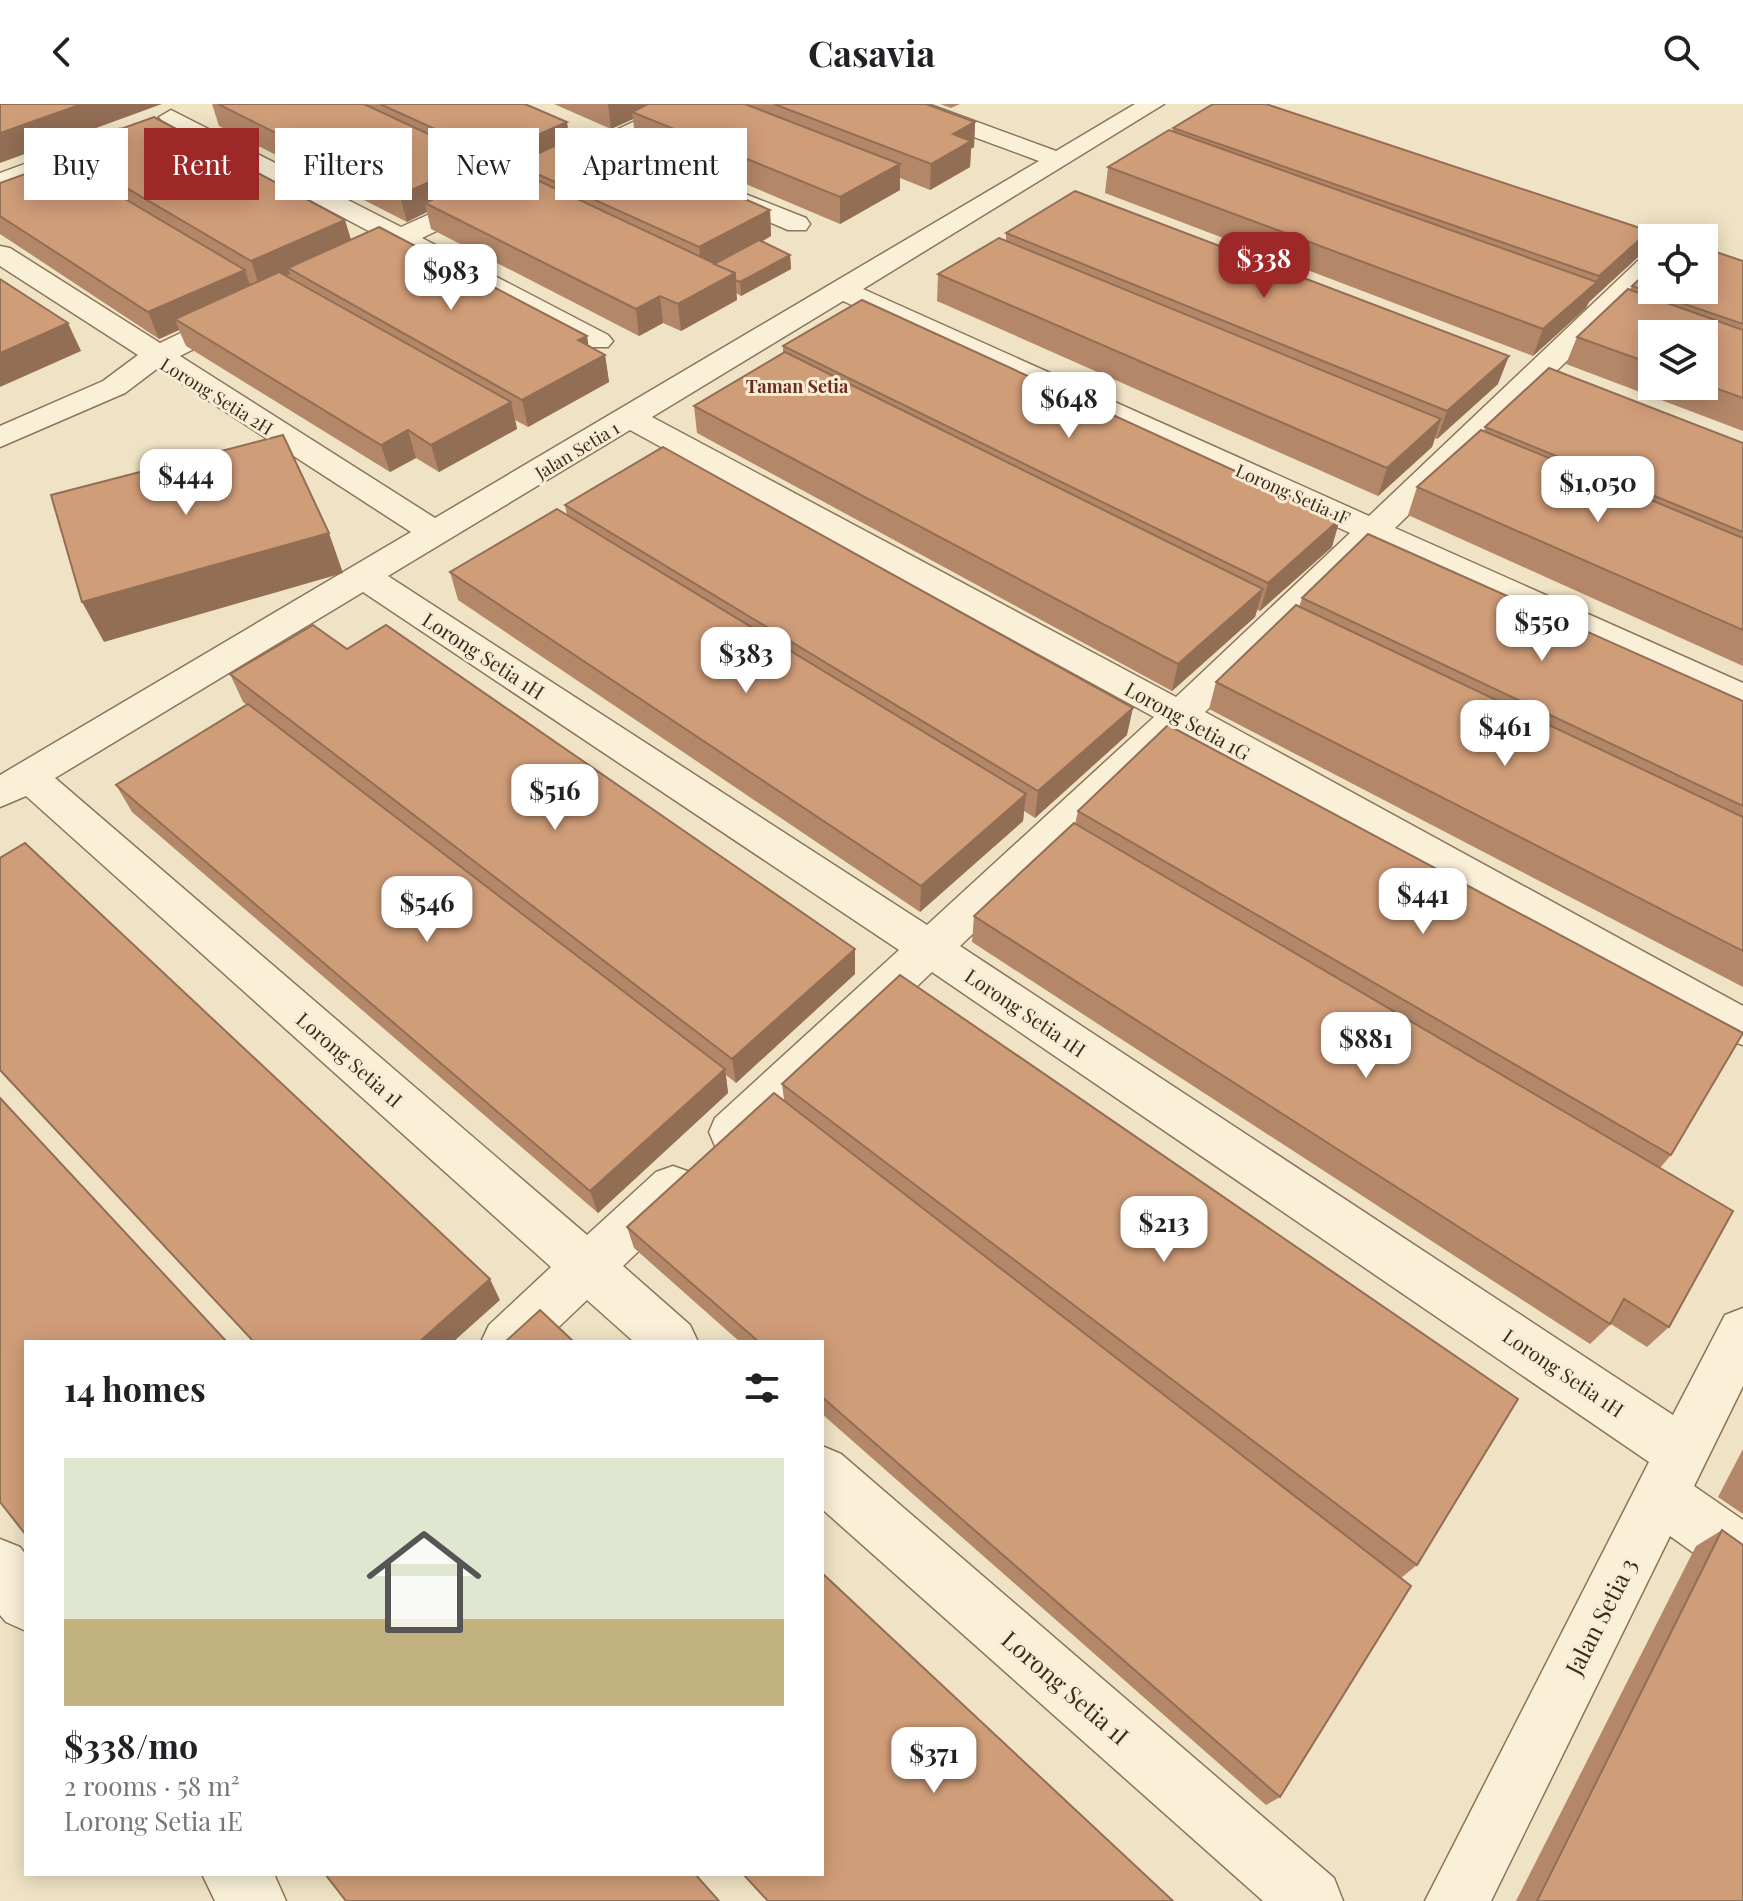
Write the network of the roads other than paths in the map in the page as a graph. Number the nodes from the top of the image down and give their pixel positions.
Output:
1 (205, 104) edge
2 (691, 104) edge
3 (906, 104) edge
4 (1152, 104) edge
5 (171, 117) junction
6 (640, 128) edge
7 (1059, 160) junction
8 (0, 182) edge
9 (1018, 186) junction
10 (1047, 197) dead end
11 (480, 200) edge
12 (740, 200) edge
13 (797, 224) dead end
14 (398, 237) junction
15 (0, 254) edge
16 (327, 272) edge
17 (1638, 276) edge
18 (844, 291) junction
19 (255, 307) edge
20 (598, 341) dead end
21 (155, 357) junction
22 (631, 418) junction
23 (0, 438) edge
24 (1373, 531) junction
25 (437, 534) junction
26 (365, 577) junction
27 (1743, 698) edge
28 (1180, 715) junction
29 (14, 784) edge
30 (931, 949) junction
31 (1743, 1027) edge
32 (586, 1267) junction
33 (1743, 1332) edge
34 (509, 1340) edge
35 (670, 1340) edge
36 (1671, 1474) junction
37 (824, 1475) edge
38 (1743, 1554) edge
39 (0, 1567) edge
40 (24, 1599) edge
41 (235, 1876) edge
42 (254, 1901) edge
43 (1311, 1901) edge
44 (1457, 1901) edge

1 - 5 street
2 - 6 street
3 - 7 street
4 - 7 street, Jalan Setia 1
5 - 8 street
5 - 14 street
7 - 9 street, Jalan Setia 1
9 - 10 street
9 - 18 street, Jalan Setia 1
11 - 14 street
12 - 13 street
14 - 16 street
14 - 20 street
15 - 21 street, Lorong Setia 2H
17 - 24 street
18 - 22 street, Jalan Setia 1
18 - 24 street, Lorong Setia 1F
19 - 21 street
21 - 23 street
21 - 25 street, Lorong Setia 2H
22 - 25 street, Jalan Setia 1
22 - 28 street, Lorong Setia 1G
24 - 27 street, Lorong Setia 1F
24 - 28 street
25 - 26 street, Jalan Setia 1
26 - 29 street, Jalan Setia 1
26 - 30 street, Lorong Setia 1H
28 - 30 street
28 - 31 street, Lorong Setia 1G
29 - 32 street, Lorong Setia 1I
30 - 32 street
30 - 36 street, Lorong Setia 1H
32 - 34 street
32 - 35 street, Lorong Setia 1I
33 - 36 street, Jalan Setia 3
36 - 38 street, Lorong Setia 1H
36 - 44 street, Jalan Setia 3
37 - 43 street, Lorong Setia 1I
39 - 40 street
41 - 42 street

